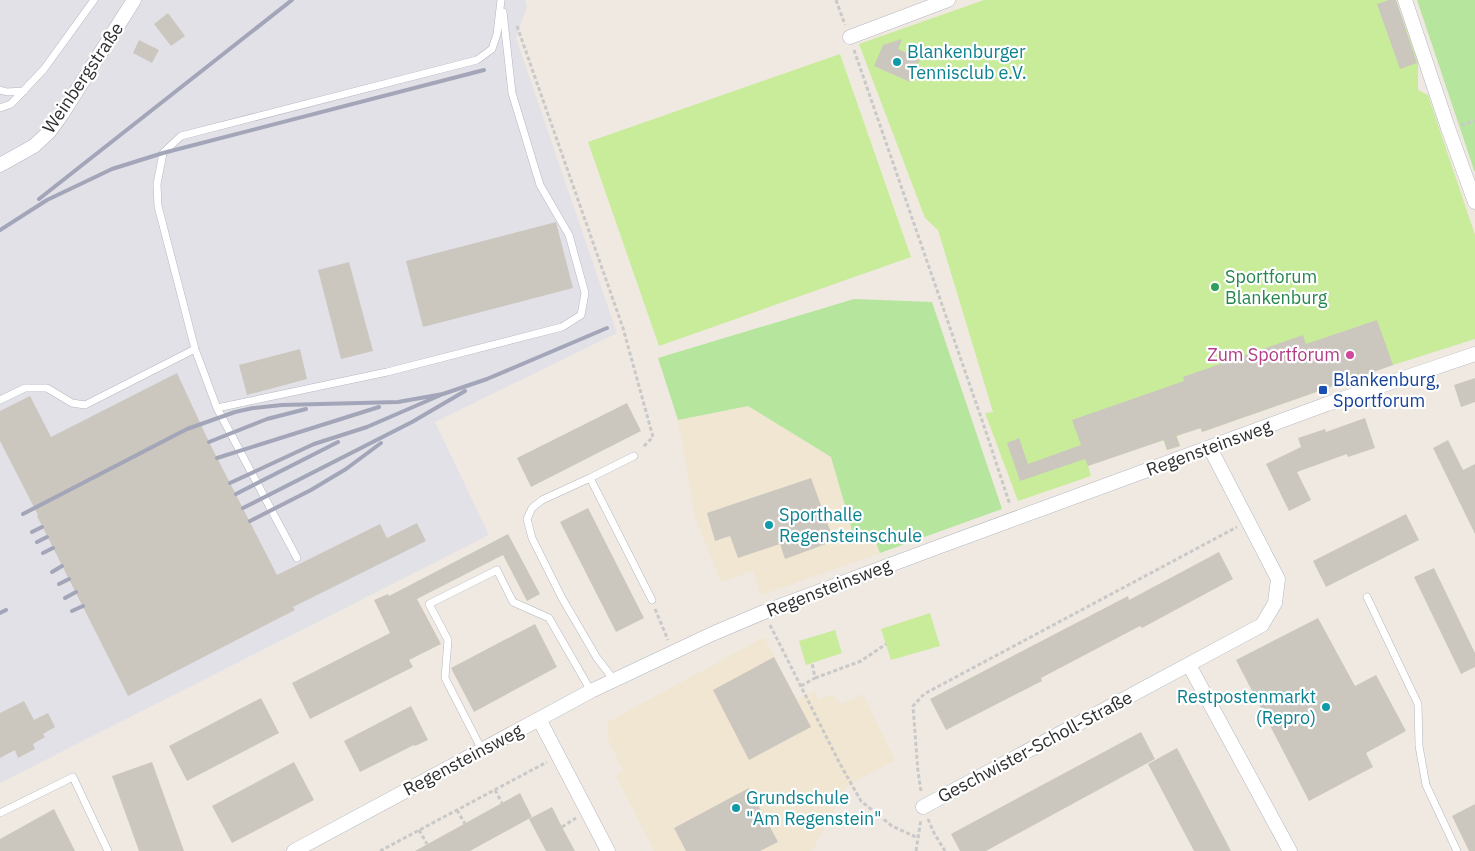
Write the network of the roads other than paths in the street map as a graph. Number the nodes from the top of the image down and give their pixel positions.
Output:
1 (94, 0) edge
2 (134, 0) edge
3 (948, 0) edge
4 (1405, 0) edge
5 (502, 1) edge
6 (850, 37) road end
7 (0, 90) edge
8 (24, 91) junction
9 (0, 108) edge
10 (0, 165) edge
11 (1475, 202) edge
12 (195, 349) junction
13 (1475, 354) edge
14 (0, 400) edge
15 (217, 408) junction
16 (1210, 448) junction
17 (634, 456) road end
18 (590, 478) junction
19 (297, 558) dead end
20 (1367, 597) dead end
21 (652, 600) road end
22 (1189, 665) junction
23 (614, 680) junction
24 (591, 692) junction
25 (539, 719) junction
26 (482, 750) junction
27 (923, 806) road end
28 (0, 813) edge
29 (108, 851) edge
30 (294, 851) edge
31 (608, 851) edge
32 (1290, 851) edge
33 (1457, 851) edge

1 - 8 lane
2 - 10 street, Weinbergstraße
3 - 6 street
4 - 11 street
5 - 12 lane
5 - 15 lane
7 - 8 lane
8 - 9 lane
12 - 14 lane
12 - 15 lane
13 - 16 street, Regensteinsweg
15 - 19 lane
16 - 22 street, Geschwister-Scholl-Straße
16 - 23 street, Regensteinsweg
17 - 18 lane
18 - 21 lane
18 - 23 lane
20 - 33 lane
22 - 27 street, Geschwister-Scholl-Straße
22 - 32 street
23 - 24 street, Regensteinsweg
24 - 25 street, Regensteinsweg
24 - 26 lane
25 - 26 street, Regensteinsweg
25 - 31 street
26 - 30 street, Regensteinsweg
28 - 29 lane

